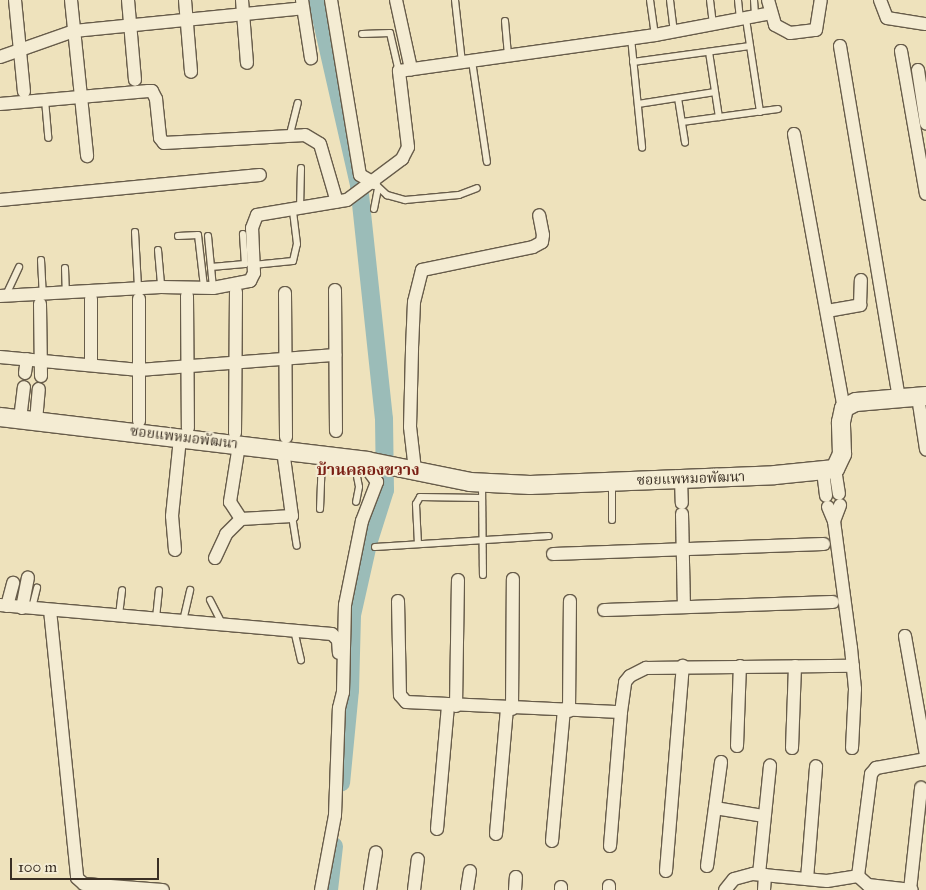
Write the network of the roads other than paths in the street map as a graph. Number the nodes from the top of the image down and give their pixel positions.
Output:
1 (15, 0) edge
2 (70, 0) edge
3 (128, 0) edge
4 (185, 0) edge
5 (242, 0) edge
6 (331, 0) edge
7 (396, 0) edge
8 (455, 0) edge
9 (650, 0) edge
10 (670, 0) edge
11 (710, 0) edge
12 (738, 0) edge
13 (754, 0) edge
14 (768, 0) edge
15 (821, 0) edge
16 (880, 0) edge
17 (303, 4) edge
18 (771, 13) junction
19 (243, 14) junction
20 (747, 19) junction
21 (186, 20) junction
22 (505, 21) dead end
23 (926, 24) edge
24 (131, 25) junction
25 (713, 25) junction
26 (74, 31) junction
27 (674, 32) junction
28 (362, 34) dead end
29 (655, 35) junction
30 (630, 38) junction
31 (750, 46) junction
32 (840, 46) dead end
33 (21, 50) junction
34 (901, 51) dead end
35 (709, 52) junction
36 (508, 55) junction
37 (0, 57) edge
38 (311, 58) dead end
39 (467, 62) junction
40 (633, 62) junction
41 (247, 63) dead end
42 (405, 70) junction
43 (918, 70) dead end
44 (191, 72) dead end
45 (135, 80) dead end
46 (24, 92) dead end
47 (715, 92) junction
48 (80, 97) junction
49 (678, 98) junction
50 (45, 100) junction
51 (298, 103) dead end
52 (0, 104) edge
53 (638, 104) junction
54 (778, 108) dead end
55 (760, 112) junction
56 (719, 117) junction
57 (682, 122) junction
58 (926, 123) edge
59 (290, 134) junction
60 (794, 134) dead end
61 (48, 138) dead end
62 (685, 142) dead end
63 (642, 147) dead end
64 (87, 156) dead end
65 (487, 162) dead end
66 (301, 168) dead end
67 (260, 175) dead end
68 (374, 186) junction
69 (477, 188) dead end
70 (926, 194) edge
71 (0, 200) edge
72 (342, 201) junction
73 (374, 208) dead end
74 (297, 210) junction
75 (539, 215) dead end
76 (136, 232) dead end
77 (243, 234) dead end
78 (178, 236) dead end
79 (208, 236) dead end
80 (158, 250) dead end
81 (41, 260) dead end
82 (253, 265) junction
83 (19, 267) dead end
84 (66, 268) dead end
85 (211, 268) junction
86 (861, 280) dead end
87 (161, 287) junction
88 (208, 288) junction
89 (335, 290) dead end
90 (66, 292) junction
91 (236, 292) dead end
92 (285, 293) dead end
93 (139, 294) junction
94 (3, 295) edge
95 (187, 296) dead end
96 (41, 298) junction
97 (90, 298) dead end
98 (827, 311) junction
99 (335, 355) junction
100 (0, 357) edge
101 (27, 359) junction
102 (285, 359) junction
103 (42, 361) junction
104 (236, 362) junction
105 (91, 366) junction
106 (189, 366) junction
107 (139, 370) junction
108 (25, 373) dead end
109 (24, 387) dead end
110 (922, 397) edge
111 (899, 399) junction
112 (844, 408) junction
113 (0, 417) edge
114 (28, 420) junction
115 (139, 421) dead end
116 (336, 432) dead end
117 (184, 433) junction
118 (237, 439) junction
119 (285, 444) junction
120 (926, 449) edge
121 (322, 455) junction
122 (361, 460) junction
123 (408, 468) junction
124 (829, 470) junction
125 (681, 480) junction
126 (612, 482) junction
127 (482, 491) junction
128 (356, 502) dead end
129 (320, 509) dead end
130 (292, 516) junction
131 (241, 519) junction
132 (612, 520) dead end
133 (549, 536) dead end
134 (482, 539) junction
135 (418, 544) junction
136 (824, 544) dead end
137 (297, 546) dead end
138 (375, 547) dead end
139 (683, 549) junction
140 (175, 550) dead end
141 (552, 554) dead end
142 (215, 558) dead end
143 (483, 575) dead end
144 (28, 578) dead end
145 (513, 579) dead end
146 (458, 580) dead end
147 (13, 583) dead end
148 (37, 588) dead end
149 (122, 590) dead end
150 (159, 590) dead end
151 (190, 590) dead end
152 (210, 600) dead end
153 (398, 601) dead end
154 (570, 601) dead end
155 (833, 602) dead end
156 (4, 606) edge
157 (684, 606) junction
158 (27, 608) junction
159 (50, 610) junction
160 (604, 610) dead end
161 (119, 615) junction
162 (156, 618) junction
163 (183, 621) junction
164 (223, 625) junction
165 (294, 630) junction
166 (905, 636) dead end
167 (301, 660) dead end
168 (683, 666) junction
169 (740, 666) junction
170 (795, 666) junction
171 (853, 666) junction
172 (452, 705) junction
173 (509, 709) junction
174 (567, 711) junction
175 (620, 712) junction
176 (338, 732) junction
177 (737, 746) dead end
178 (792, 748) dead end
179 (852, 748) dead end
180 (926, 755) edge
181 (926, 759) edge
182 (721, 762) dead end
183 (770, 766) dead end
184 (816, 766) dead end
185 (922, 788) dead end
186 (715, 808) junction
187 (764, 816) junction
188 (437, 828) dead end
189 (496, 834) dead end
190 (552, 841) dead end
191 (610, 846) dead end
192 (376, 852) dead end
193 (418, 859) dead end
194 (707, 866) dead end
195 (470, 871) dead end
196 (666, 871) dead end
197 (762, 875) junction
198 (858, 876) junction
199 (516, 877) dead end
200 (807, 879) junction
201 (826, 886) edge
202 (885, 888) edge
203 (164, 890) edge
204 (321, 890) edge
205 (370, 890) edge
206 (414, 890) edge
207 (467, 890) edge
208 (515, 890) edge
209 (725, 890) edge
210 (764, 890) edge
211 (911, 890) edge

1 - 33 street
2 - 26 street
3 - 24 street
4 - 21 street
5 - 19 street
6 - 68 street
7 - 42 street
8 - 39 lane
9 - 29 lane
10 - 27 lane
11 - 25 lane
12 - 20 lane
13 - 20 lane
14 - 18 street
15 - 18 street
16 - 23 street
17 - 19 street
17 - 38 street
18 - 20 street
19 - 21 street
19 - 41 street
20 - 25 street
20 - 31 lane
21 - 24 street
21 - 44 street
22 - 36 lane
24 - 26 street
24 - 45 street
25 - 27 street
26 - 33 street
26 - 48 street
27 - 29 street
28 - 42 lane
29 - 30 street
30 - 36 street
30 - 40 lane
31 - 35 lane
31 - 55 lane
32 - 111 street
33 - 37 street
33 - 46 street
34 - 70 street
35 - 40 lane
35 - 47 lane
36 - 39 street
39 - 42 street
39 - 65 lane
40 - 53 lane
42 - 68 street
43 - 58 street
47 - 49 lane
47 - 56 lane
48 - 50 street
48 - 59 street
48 - 64 street
49 - 53 lane
49 - 57 lane
50 - 52 street
50 - 61 lane
51 - 59 lane
53 - 63 lane
54 - 55 lane
55 - 56 lane
56 - 57 lane
57 - 62 lane
59 - 72 street
60 - 98 street
66 - 74 lane
67 - 71 street
68 - 69 lane
68 - 72 street
68 - 73 lane
72 - 74 street
74 - 82 lane
74 - 82 street
75 - 123 street
76 - 93 lane
77 - 85 lane
78 - 88 lane
79 - 85 lane
80 - 87 lane
81 - 96 lane
82 - 88 street
83 - 94 lane
84 - 90 lane
85 - 88 lane
86 - 98 street
87 - 88 street
87 - 93 street
89 - 99 street
90 - 93 street
90 - 96 street
91 - 104 street
92 - 102 street
93 - 107 street
94 - 96 street
95 - 106 street
96 - 103 street
97 - 105 street
98 - 112 street
99 - 102 street
99 - 116 street
100 - 101 street
101 - 103 street
101 - 108 street
102 - 104 street
102 - 119 street
103 - 105 street
103 - 114 street
104 - 106 street
104 - 118 street
105 - 107 street
106 - 107 street
106 - 117 street
107 - 115 street
109 - 114 street
110 - 111 street
110 - 120 street
111 - 112 street
112 - 124 street
113 - 114 street, ซอยแพหมอพัฒนา
114 - 117 street, ซอยแพหมอพัฒนา
117 - 118 street, ซอยแพหมอพัฒนา
117 - 140 street
118 - 119 street, ซอยแพหมอพัฒนา
118 - 131 street
119 - 121 street, ซอยแพหมอพัฒนา
119 - 130 street
121 - 122 street, ซอยแพหมอพัฒนา
121 - 129 lane
122 - 123 street, ซอยแพหมอพัฒนา
122 - 128 lane
122 - 176 street
123 - 127 street, ซอยแพหมอพัฒนา
124 - 125 street, ซอยแพหมอพัฒนา
124 - 171 street
125 - 126 street, ซอยแพหมอพัฒนา
125 - 139 street
126 - 127 street, ซอยแพหมอพัฒนา
126 - 132 lane
127 - 134 lane
127 - 135 lane
130 - 131 street
130 - 137 lane
131 - 142 street
133 - 134 lane
134 - 135 lane
134 - 143 lane
135 - 138 lane
136 - 139 street
139 - 141 street
139 - 157 street
144 - 158 street
145 - 173 street
146 - 172 street
147 - 156 street
148 - 158 lane
149 - 161 lane
150 - 162 lane
151 - 163 lane
152 - 164 lane
153 - 172 street
154 - 174 street
155 - 157 street
156 - 158 street
157 - 160 street
158 - 159 street
159 - 161 street
159 - 203 street
161 - 162 street
162 - 163 street
163 - 164 street
164 - 165 street
165 - 167 lane
165 - 176 street
166 - 180 street
168 - 169 street
168 - 175 street
168 - 196 street
169 - 170 street
169 - 177 street
170 - 171 street
170 - 178 street
171 - 179 street
172 - 173 street
172 - 188 street
173 - 174 street
173 - 189 street
174 - 175 street
174 - 190 street
175 - 191 street
176 - 204 street
181 - 198 street
182 - 186 street
183 - 187 street
184 - 200 street
185 - 211 street
186 - 187 street
186 - 194 street
187 - 197 street
192 - 205 street
193 - 206 street
195 - 207 street
197 - 200 street
197 - 209 street
197 - 210 street
198 - 201 street
198 - 202 street
199 - 208 street
200 - 201 street
202 - 211 street

